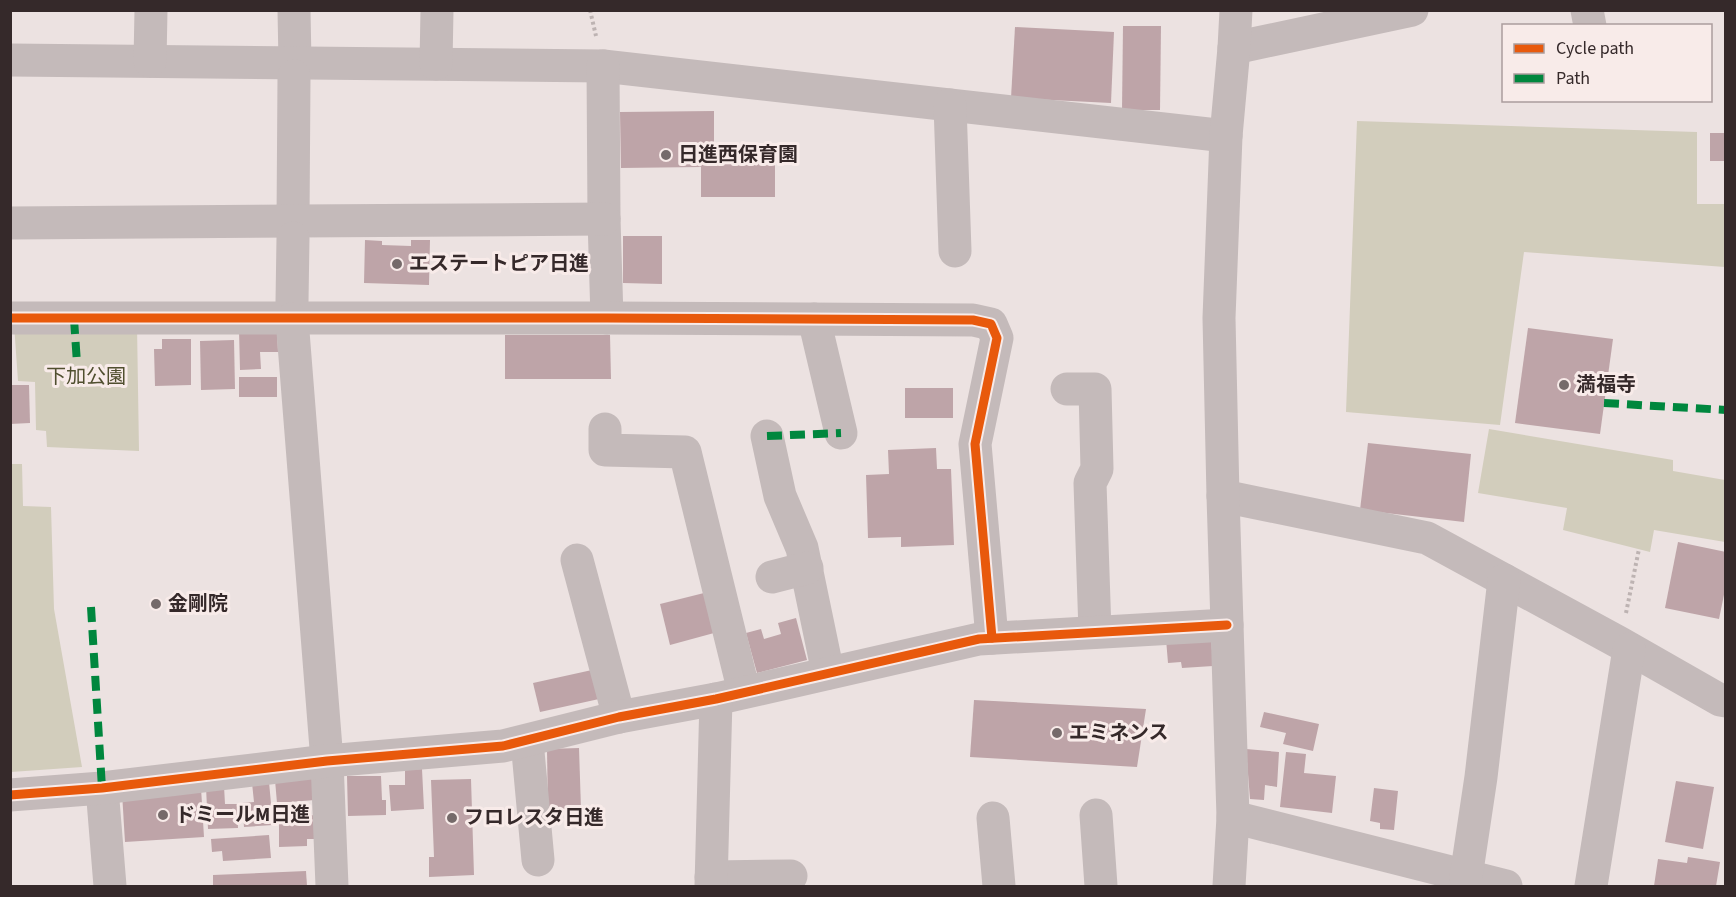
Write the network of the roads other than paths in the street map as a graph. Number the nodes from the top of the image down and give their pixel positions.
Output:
1 (151, 10) edge
2 (294, 10) edge
3 (436, 10) edge
4 (1236, 10) edge
5 (1408, 11) edge
6 (1234, 48) junction
7 (10, 60) edge
8 (150, 61) junction
9 (436, 64) junction
10 (603, 66) junction
11 (294, 69) junction
12 (950, 105) junction
13 (1226, 136) junction
14 (604, 219) junction
15 (10, 223) edge
16 (292, 229) junction
17 (955, 251) dead end
18 (292, 311) junction
19 (10, 318) edge
20 (607, 318) junction
21 (814, 319) junction
22 (1067, 389) dead end
23 (605, 429) dead end
24 (841, 433) dead end
25 (767, 436) dead end
26 (1223, 496) junction
27 (577, 560) dead end
28 (807, 568) junction
29 (772, 577) dead end
30 (1504, 580) junction
31 (1227, 625) junction
32 (1095, 632) junction
33 (992, 638) junction
34 (1625, 646) junction
35 (828, 673) junction
36 (730, 695) junction
37 (1725, 701) edge
38 (619, 717) junction
39 (528, 741) junction
40 (327, 761) junction
41 (102, 788) junction
42 (10, 795) edge
43 (1096, 814) dead end
44 (993, 818) dead end
45 (1233, 818) junction
46 (538, 860) dead end
47 (791, 876) dead end
48 (1467, 877) junction
49 (711, 882) edge
50 (110, 886) edge
51 (332, 886) edge
52 (999, 886) edge
53 (1101, 886) edge
54 (1229, 886) edge
55 (1506, 886) edge
56 (1591, 886) edge

1 - 8 street
2 - 11 street
3 - 9 street
4 - 6 street
5 - 6 street
6 - 13 street
7 - 8 street
8 - 11 street
9 - 10 street
9 - 11 street
10 - 12 street
10 - 14 street
11 - 16 street
12 - 13 street
12 - 17 street
13 - 26 street
14 - 16 street
14 - 20 street
15 - 16 street
16 - 18 street
18 - 19 street
18 - 20 street
18 - 40 street
20 - 21 street
21 - 24 street
21 - 33 street
22 - 32 street
23 - 36 street
25 - 28 street
26 - 30 street
26 - 31 street
27 - 38 street
28 - 29 street
28 - 35 street
30 - 34 street
30 - 48 street
31 - 32 street
31 - 45 street
32 - 33 street
33 - 35 street
34 - 37 street
34 - 56 street
35 - 36 street
36 - 38 street
36 - 49 street
38 - 39 street
39 - 40 street
39 - 46 street
40 - 41 street
40 - 51 street
41 - 42 street
41 - 50 street
43 - 53 street
44 - 52 street
45 - 48 street
45 - 54 street
47 - 49 street
48 - 55 street

